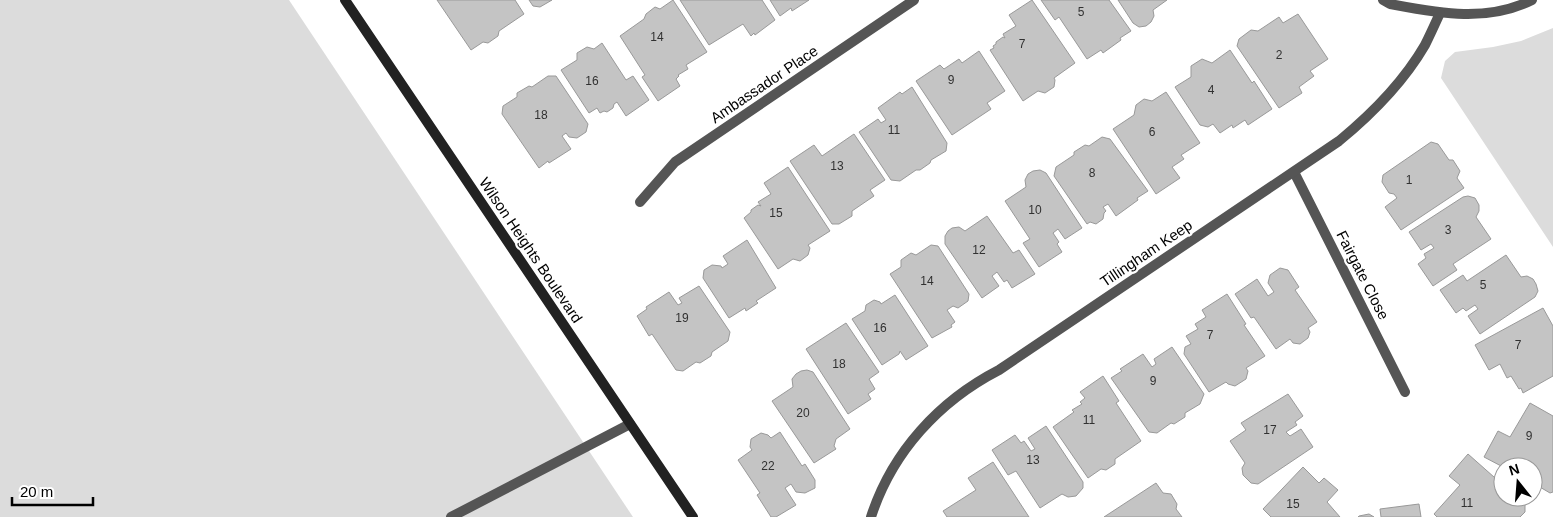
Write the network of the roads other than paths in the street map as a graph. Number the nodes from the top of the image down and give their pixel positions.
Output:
1 (345, 0) edge
2 (914, 0) edge
3 (1383, 0) edge
4 (1532, 0) edge
5 (1440, 13) junction
6 (1294, 172) junction
7 (640, 202) dead end
8 (1404, 392) dead end
9 (630, 424) junction
10 (451, 517) edge
11 (692, 517) edge
12 (871, 517) edge

1 - 9 main road, Wilson Heights Boulevard
2 - 7 street, Ambassador Place
3 - 5 street
4 - 5 street
5 - 6 street, Tillingham Keep
6 - 8 street, Fairgate Close
6 - 12 street, Tillingham Keep
9 - 10 street
9 - 11 main road, Wilson Heights Boulevard

